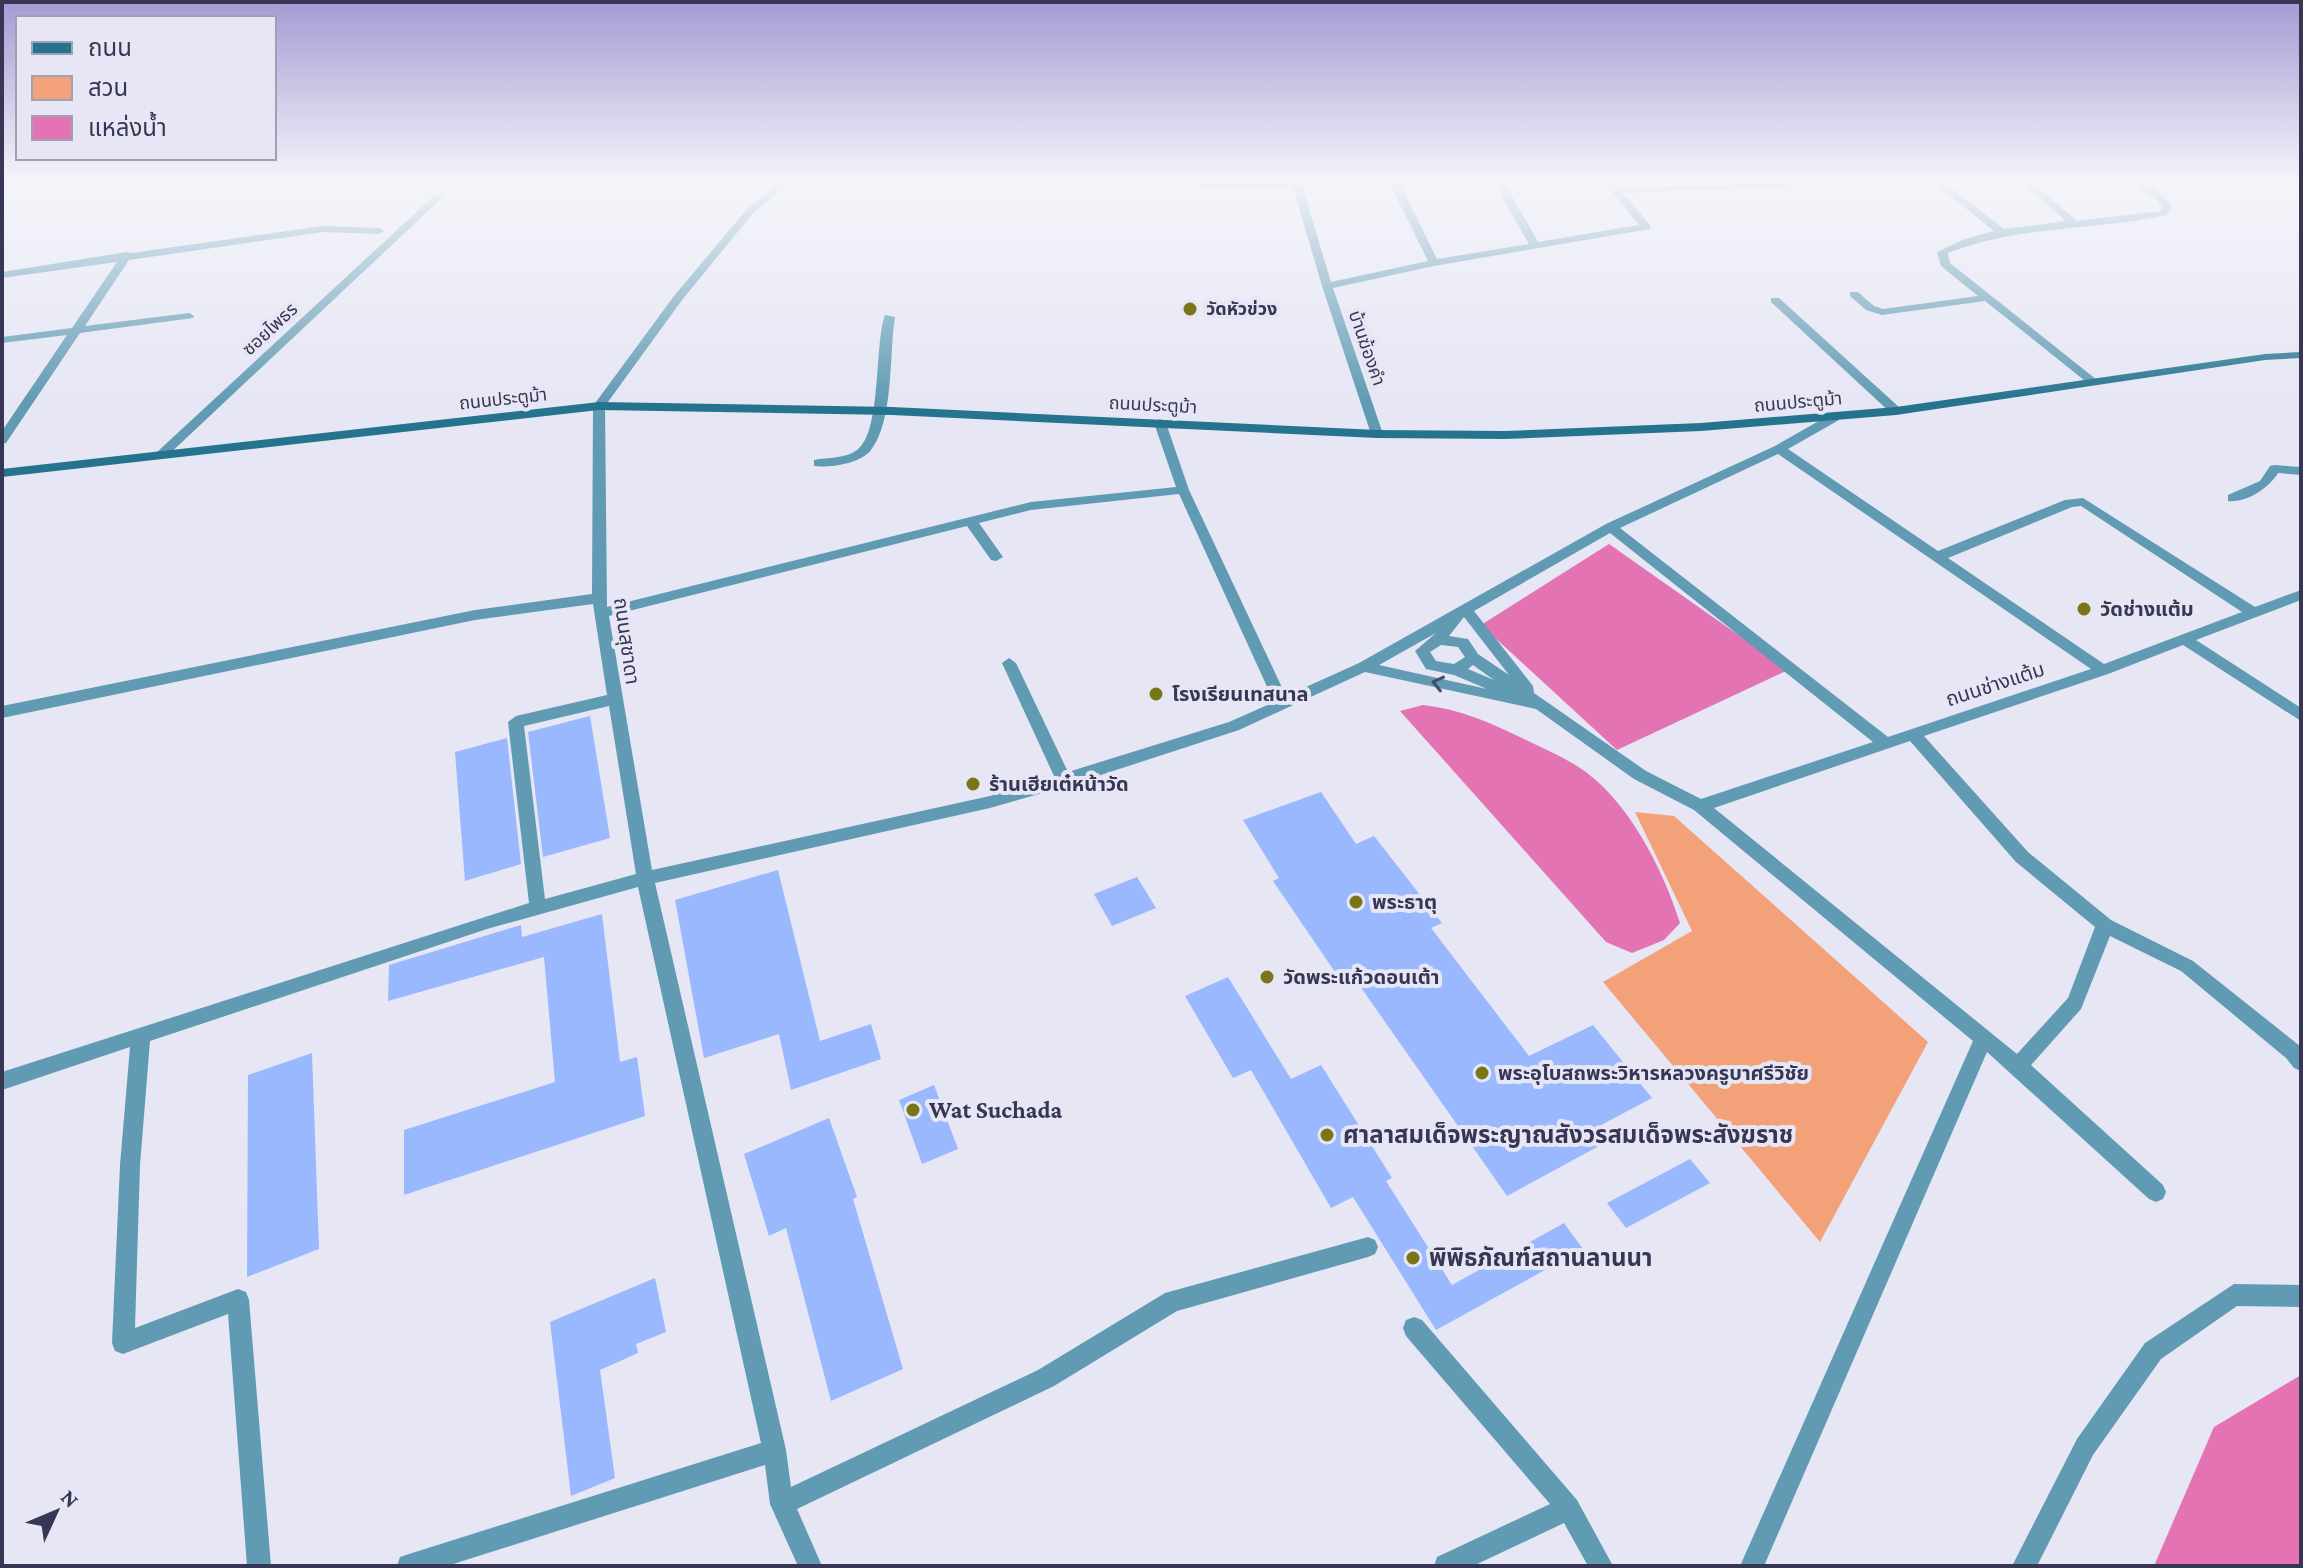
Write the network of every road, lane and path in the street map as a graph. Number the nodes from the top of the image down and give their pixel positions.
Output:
1 (126, 255) edge
2 (127, 255) edge
3 (376, 255) edge
4 (714, 255) edge
5 (1318, 255) edge
6 (1430, 255) edge
7 (1480, 255) edge
8 (1943, 255) edge
9 (1434, 263) junction
10 (2, 275) edge
11 (1327, 286) junction
12 (1854, 294) dead end
13 (1985, 298) junction
14 (1775, 300) dead end
15 (189, 316) dead end
16 (889, 317) dead end
17 (76, 331) junction
18 (2, 340) edge
19 (2301, 355) edge
20 (2093, 382) junction
21 (599, 406) junction
22 (879, 411) junction
23 (1896, 411) junction
24 (1835, 417) junction
25 (1160, 423) junction
26 (1377, 434) junction
27 (2, 440) edge
28 (1779, 449) junction
29 (160, 456) junction
30 (818, 463) dead end
31 (2301, 471) edge
32 (2, 473) edge
33 (1183, 490) junction
34 (2233, 498) dead end
35 (971, 522) junction
36 (1611, 527) junction
37 (996, 557) dead end
38 (1937, 557) junction
39 (2301, 595) edge
40 (600, 606) junction
41 (1464, 608) junction
42 (2254, 613) junction
43 (1438, 640) junction
44 (2185, 640) junction
45 (1463, 643) junction
46 (1422, 651) junction
47 (1473, 658) junction
48 (1009, 663) dead end
49 (1431, 665) junction
50 (1364, 667) junction
51 (1457, 670) junction
52 (2103, 670) junction
53 (615, 699) junction
54 (1283, 705) junction
55 (1541, 707) junction
56 (2, 712) edge
57 (2301, 715) edge
58 (1912, 733) junction
59 (1885, 743) junction
60 (1064, 781) junction
61 (1700, 806) junction
62 (645, 878) junction
63 (538, 908) junction
64 (2105, 925) junction
65 (141, 1034) junction
66 (1984, 1038) junction
67 (2301, 1062) edge
68 (2018, 1066) junction
69 (2, 1081) edge
70 (2156, 1192) dead end
71 (1368, 1247) dead end
72 (2301, 1296) edge
73 (1414, 1328) dead end
74 (774, 1450) junction
75 (782, 1504) junction
76 (1569, 1508) junction
77 (259, 1566) edge
78 (409, 1566) edge
79 (810, 1566) edge
80 (1446, 1566) edge
81 (1601, 1566) edge
82 (1752, 1566) edge
83 (2024, 1566) edge

1 - 10 street
2 - 17 street
3 - 29 street, ซอยไพธร
4 - 21 street
5 - 11 street, บ้านฆ้องคำ
6 - 9 street
7 - 9 street
8 - 13 street
9 - 11 street
11 - 26 street, บ้านฆ้องคำ
12 - 13 street
13 - 20 street
14 - 23 street
15 - 17 street
16 - 22 street
17 - 18 street
17 - 27 street
19 - 20 main road, ถนนประตูม้า
20 - 23 main road, ถนนประตูม้า
21 - 22 main road, ถนนประตูม้า
21 - 29 main road, ถนนประตูม้า
21 - 40 street, ถนนสุชาดา
22 - 25 main road, ถนนประตูม้า
22 - 30 street
23 - 24 main road, ถนนประตูม้า
24 - 26 main road, ถนนประตูม้า
24 - 28 street
25 - 26 main road, ถนนประตูม้า
25 - 33 street
28 - 36 street
28 - 38 street
29 - 32 main road, ถนนประตูม้า
31 - 34 street
33 - 35 street
33 - 54 street
35 - 37 street
35 - 40 street
36 - 41 street
36 - 59 street
38 - 42 street
38 - 52 street
39 - 42 street, ถนนช่างแต้ม
40 - 53 street, ถนนสุชาดา
40 - 56 street
41 - 43 street
41 - 45 street
41 - 50 street
41 - 55 street
42 - 44 street, ถนนช่างแต้ม
43 - 45 street
43 - 46 street
44 - 52 street, ถนนช่างแต้ม
44 - 57 street
45 - 47 street
46 - 49 street
46 - 50 street
47 - 51 street
47 - 55 street
48 - 60 street
49 - 50 street
49 - 51 street
50 - 54 street
55 -> 50 street
51 - 55 street
52 - 58 street, ถนนช่างแต้ม
53 - 62 street, ถนนสุชาดา
53 - 63 street
54 - 60 street
55 - 61 street
58 - 59 street, ถนนช่างแต้ม
58 - 64 street
59 - 61 street, ถนนช่างแต้ม
60 - 62 street
61 - 66 street
62 - 63 street
62 - 74 street, ถนนสุชาดา
63 - 65 street
64 - 67 street
64 - 68 street
65 - 69 street
65 - 77 street
66 - 68 street
66 - 82 street
68 - 70 street
71 - 75 street
72 - 83 street
73 - 76 street
74 - 75 street, ถนนสุชาดา
74 - 78 street
75 - 79 street, ถนนสุชาดา
76 - 80 street
76 - 81 street

